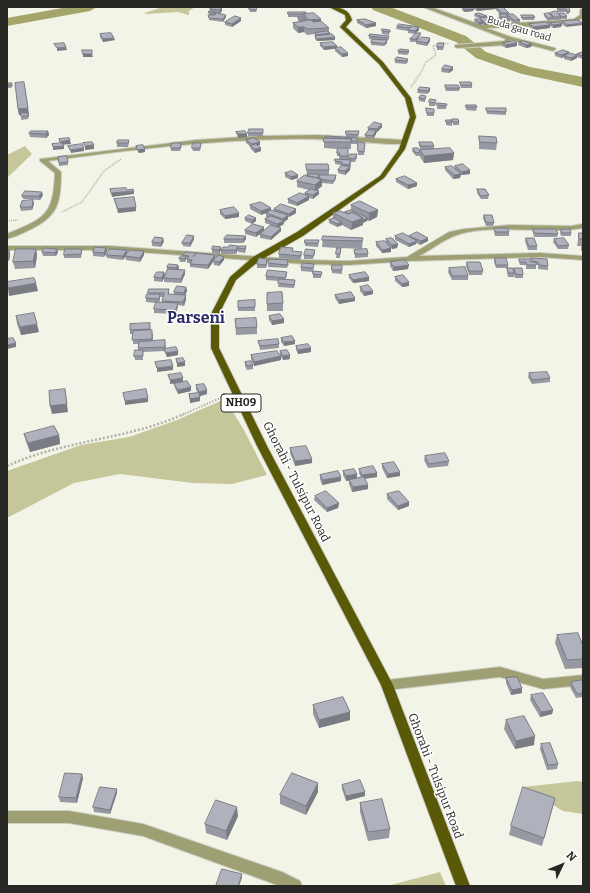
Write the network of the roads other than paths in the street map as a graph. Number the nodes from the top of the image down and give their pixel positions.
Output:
1 (332, 7) edge
2 (426, 7) edge
3 (583, 10) edge
4 (480, 27) junction
5 (509, 38) junction
6 (457, 46) road end
7 (553, 49) dead end
8 (404, 142) junction
9 (583, 226) edge
10 (7, 237) edge
11 (7, 248) edge
12 (409, 258) junction
13 (583, 258) edge
14 (256, 259) junction
15 (583, 680) edge
16 (387, 686) junction
17 (7, 817) edge
18 (295, 886) edge
19 (463, 886) edge

1 - 8 main road, Ghorahi - Tulsipur Road / NH09
2 - 4 street, Buda gau road
3 - 4 street
4 - 5 street, Buda gau road
5 - 6 street
5 - 7 street, Buda gau road
8 - 10 street
8 - 14 main road, Ghorahi - Tulsipur Road / NH09
9 - 12 street
11 - 14 street
12 - 13 street
12 - 14 street
14 - 16 main road, Ghorahi - Tulsipur Road / NH09
15 - 16 street
16 - 19 main road, Ghorahi - Tulsipur Road / NH09
17 - 18 street

